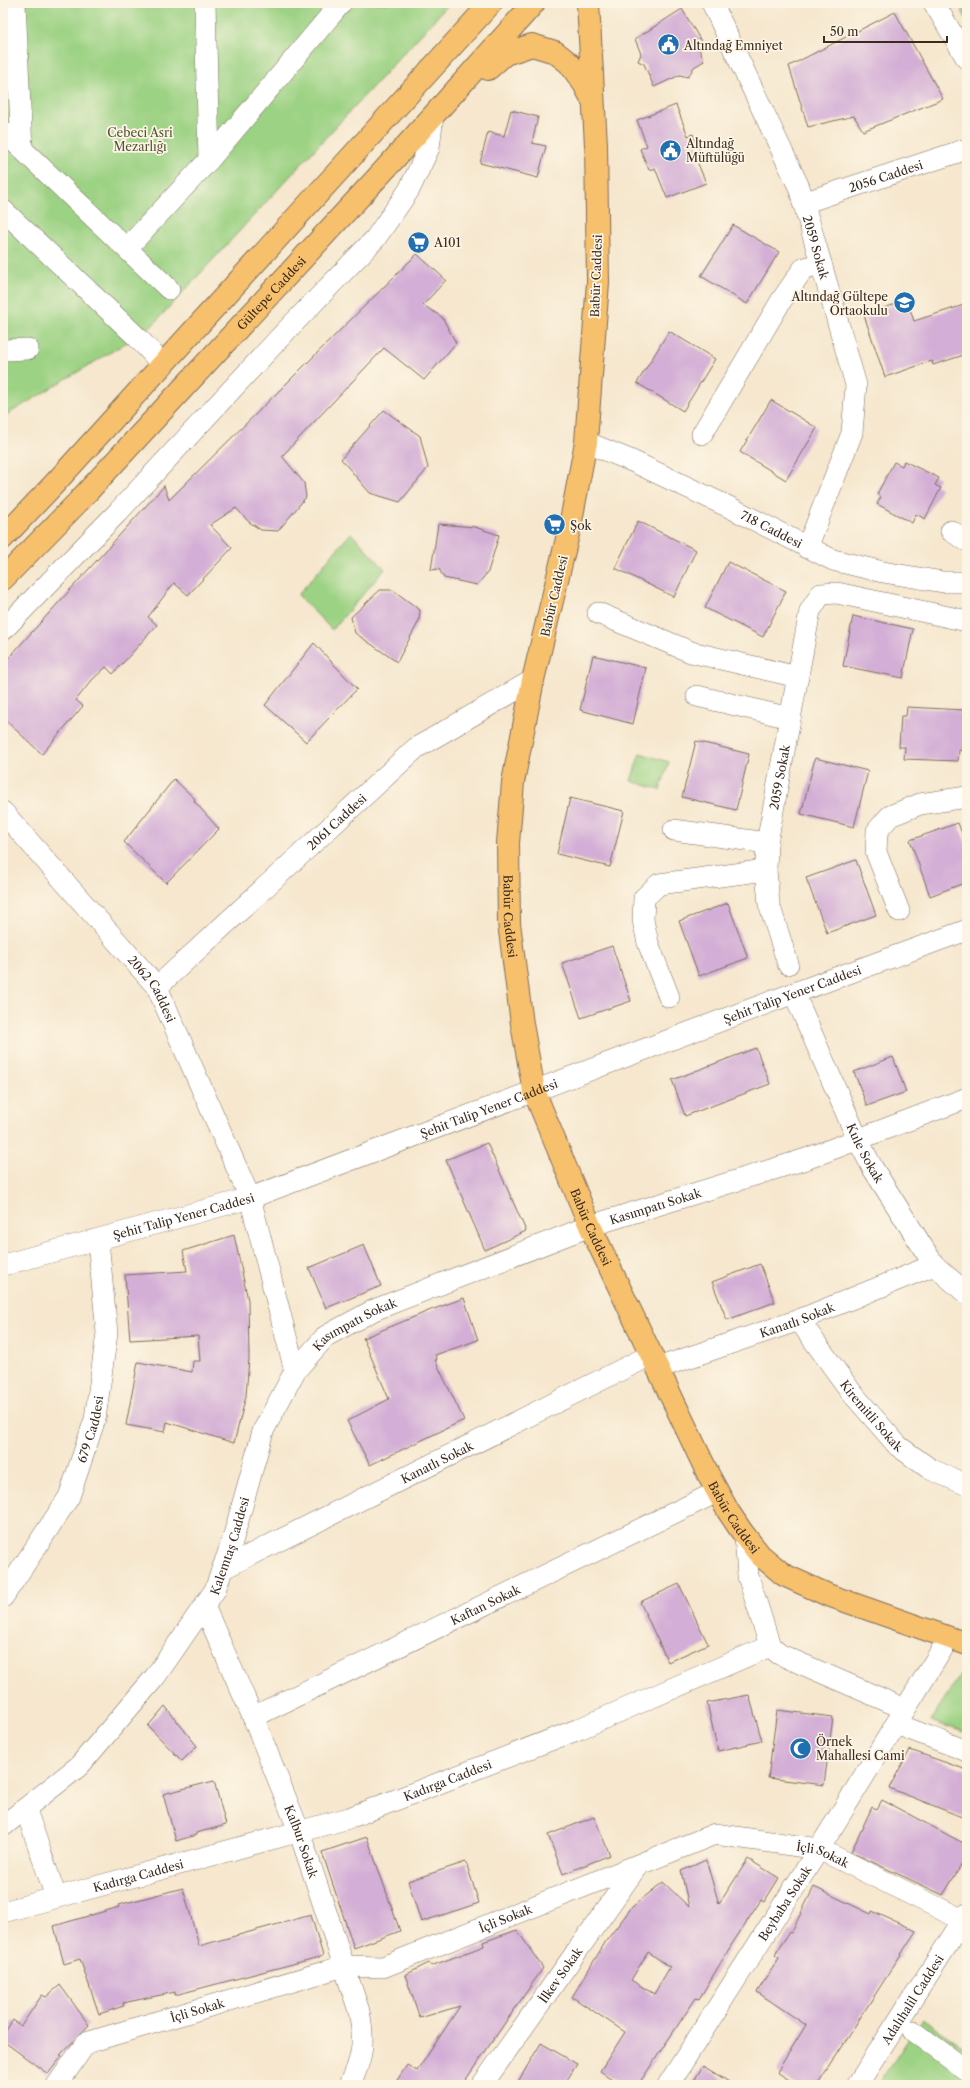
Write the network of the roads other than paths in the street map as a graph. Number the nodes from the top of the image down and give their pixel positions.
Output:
1 (15, 3) edge
2 (205, 3) edge
3 (341, 3) edge
4 (491, 3) edge
5 (534, 3) edge
6 (588, 3) edge
7 (712, 3) edge
8 (934, 3) edge
9 (967, 58) edge
10 (473, 72) junction
11 (593, 103) junction
12 (433, 116) junction
13 (3, 131) edge
14 (967, 149) edge
15 (22, 150) junction
16 (209, 160) junction
17 (803, 203) junction
18 (3, 210) edge
19 (126, 248) junction
20 (821, 263) junction
21 (169, 289) dead end
22 (28, 348) dead end
23 (3, 350) edge
24 (163, 365) junction
25 (702, 434) dead end
26 (586, 442) junction
27 (3, 538) edge
28 (807, 548) junction
29 (3, 579) edge
30 (967, 582) edge
31 (598, 613) dead end
32 (967, 621) edge
33 (3, 630) edge
34 (798, 678) junction
35 (533, 680) junction
36 (697, 696) dead end
37 (790, 718) junction
38 (967, 797) edge
39 (3, 812) edge
40 (674, 830) dead end
41 (767, 843) junction
42 (766, 870) junction
43 (899, 911) dead end
44 (967, 930) edge
45 (788, 964) dead end
46 (157, 987) junction
47 (794, 992) junction
48 (669, 997) dead end
49 (534, 1091) junction
50 (967, 1098) edge
51 (858, 1140) junction
52 (250, 1198) junction
53 (590, 1226) junction
54 (98, 1240) junction
55 (934, 1264) junction
56 (3, 1265) edge
57 (967, 1294) edge
58 (799, 1320) junction
59 (654, 1361) junction
60 (295, 1371) junction
61 (967, 1485) edge
62 (718, 1492) junction
63 (745, 1536) junction
64 (222, 1569) junction
65 (3, 1597) edge
66 (204, 1606) junction
67 (958, 1641) edge
68 (770, 1646) junction
69 (253, 1717) junction
70 (901, 1717) junction
71 (967, 1750) edge
72 (26, 1810) junction
73 (3, 1826) edge
74 (299, 1831) junction
75 (819, 1848) junction
76 (638, 1865) junction
77 (56, 1897) junction
78 (3, 1912) edge
79 (965, 1917) edge
80 (344, 1966) junction
81 (913, 2031) dead end
82 (967, 2071) edge
83 (57, 2085) edge
84 (350, 2085) edge
85 (482, 2085) edge
86 (668, 2085) edge
87 (857, 2085) edge

1 - 15 street
2 - 16 street
3 - 16 street
4 - 24 main road
5 - 10 main road, Gültepe Caddesi
6 - 11 main road, Babür Caddesi
7 - 17 street, 2059 Sokak
8 - 9 street
10 - 11 main road
10 - 12 main road, Gültepe Caddesi
11 - 26 main road, Babür Caddesi
12 - 29 main road, Gültepe Caddesi
12 - 33 street
13 - 15 street
14 - 17 street, 2056 Caddesi
15 - 19 street
16 - 19 street
17 - 20 street, 2059 Sokak
18 - 24 street
19 - 21 street
20 - 25 street
20 - 28 street, 2059 Sokak
22 - 23 street
24 - 27 main road
26 - 28 street, 718 Caddesi
26 - 35 main road, Babür Caddesi
28 - 30 street, 718 Caddesi
31 - 34 street
32 - 34 street, 2059 Sokak
34 - 37 street, 2059 Sokak
35 - 46 street, 2061 Caddesi
35 - 49 main road, Babür Caddesi
36 - 37 street
37 - 41 street, 2059 Sokak
38 - 43 street
39 - 46 street, 2062 Caddesi
40 - 41 street
41 - 42 street, 2059 Sokak
42 - 45 street, 2059 Sokak
42 - 48 street
44 - 47 street, Şehit Talip Yener Caddesi
46 - 52 street, 2062 Caddesi
47 - 49 street, Şehit Talip Yener Caddesi
47 - 51 street, Kule Sokak
49 - 52 street, Şehit Talip Yener Caddesi
49 - 53 main road, Babür Caddesi
50 - 51 street, Kasımpatı Sokak
51 - 53 street, Kasımpatı Sokak
51 - 55 street, Kule Sokak
52 - 54 street, Şehit Talip Yener Caddesi
52 - 60 street
53 - 59 main road, Babür Caddesi
53 - 60 street, Kasımpatı Sokak
54 - 56 street, Şehit Talip Yener Caddesi
54 - 65 street, 679 Caddesi
55 - 57 street, Kule Sokak
55 - 58 street, Kanatlı Sokak
58 - 59 street, Kanatlı Sokak
58 - 61 street, Kiremitli Sokak
59 - 62 main road, Babür Caddesi
59 - 64 street, Kanatlı Sokak
60 - 64 street, Kalemtaş Caddesi
62 - 63 main road, Babür Caddesi
62 - 69 street, Kaftan Sokak
63 - 67 main road, Babür Caddesi
63 - 68 street
64 - 66 street, Kalemtaş Caddesi
66 - 69 street, Kalbur Sokak
66 - 72 street, Kalemtaş Caddesi
67 - 70 street, Beybaba Sokak
68 - 70 street
68 - 74 street, Kadırga Caddesi
69 - 74 street, Kalbur Sokak
70 - 71 street
70 - 75 street, Beybaba Sokak
72 - 73 street, Kalemtaş Caddesi
72 - 77 street
74 - 77 street, Kadırga Caddesi
74 - 80 street, Kalbur Sokak
75 - 76 street, İçli Sokak
75 - 79 street, İçli Sokak
75 - 86 street, Beybaba Sokak
76 - 80 street, İçli Sokak
76 - 85 street, İlkev Sokak
77 - 78 street, Kadırga Caddesi
79 - 87 street, Adalıhalil Caddesi
80 - 83 street, İçli Sokak
80 - 84 street, Kalbur Sokak
81 - 82 street

